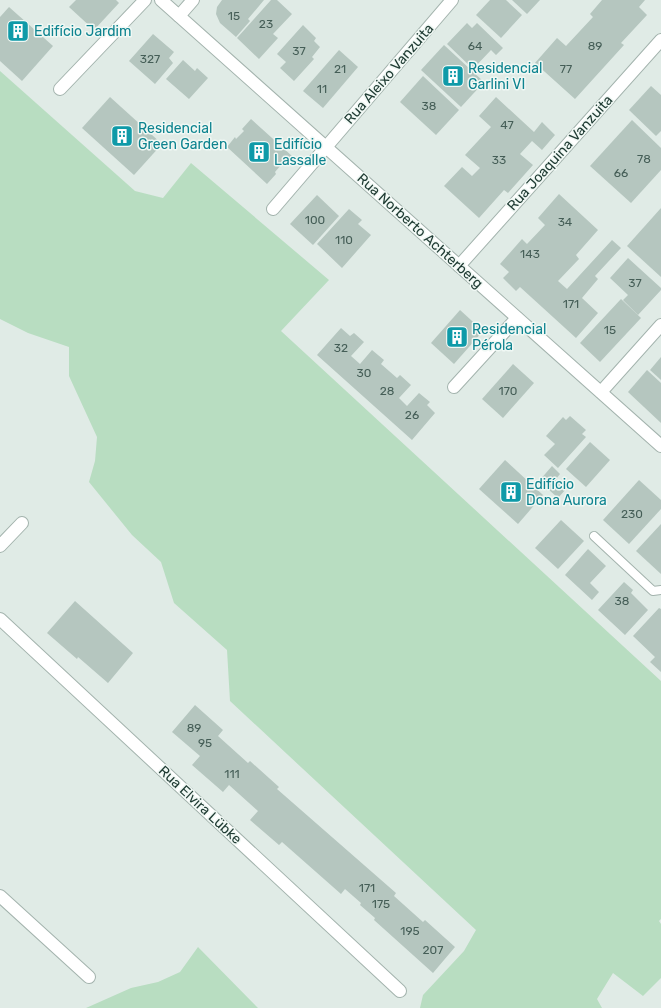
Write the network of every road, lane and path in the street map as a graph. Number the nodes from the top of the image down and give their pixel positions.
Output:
1 (145, 0) edge
2 (161, 0) edge
3 (193, 0) edge
4 (452, 0) edge
5 (179, 16) junction
6 (661, 40) edge
7 (60, 89) dead end
8 (326, 147) junction
9 (273, 210) dead end
10 (459, 266) junction
11 (517, 318) junction
12 (661, 326) edge
13 (454, 387) dead end
14 (601, 392) junction
15 (661, 446) edge
16 (22, 522) dead end
17 (594, 536) dead end
18 (0, 546) edge
19 (661, 590) edge
20 (0, 619) edge
21 (0, 896) edge
22 (89, 977) dead end
23 (400, 991) dead end

1 - 7 street
2 - 5 street, Rua Norberto Achterberg
3 - 5 street
4 - 8 street, Rua Aleixo Vanzuita
5 - 8 street, Rua Norberto Achterberg
6 - 10 street, Rua Joaquina Vanzuita
8 - 9 street, Rua Aleixo Vanzuita
8 - 10 street, Rua Norberto Achterberg
10 - 11 street, Rua Norberto Achterberg
11 - 13 street
11 - 14 street, Rua Norberto Achterberg
12 - 14 street
14 - 15 street, Rua Norberto Achterberg
16 - 18 street
17 - 19 lane
20 - 23 street, Rua Elvira Lübke
21 - 22 street

